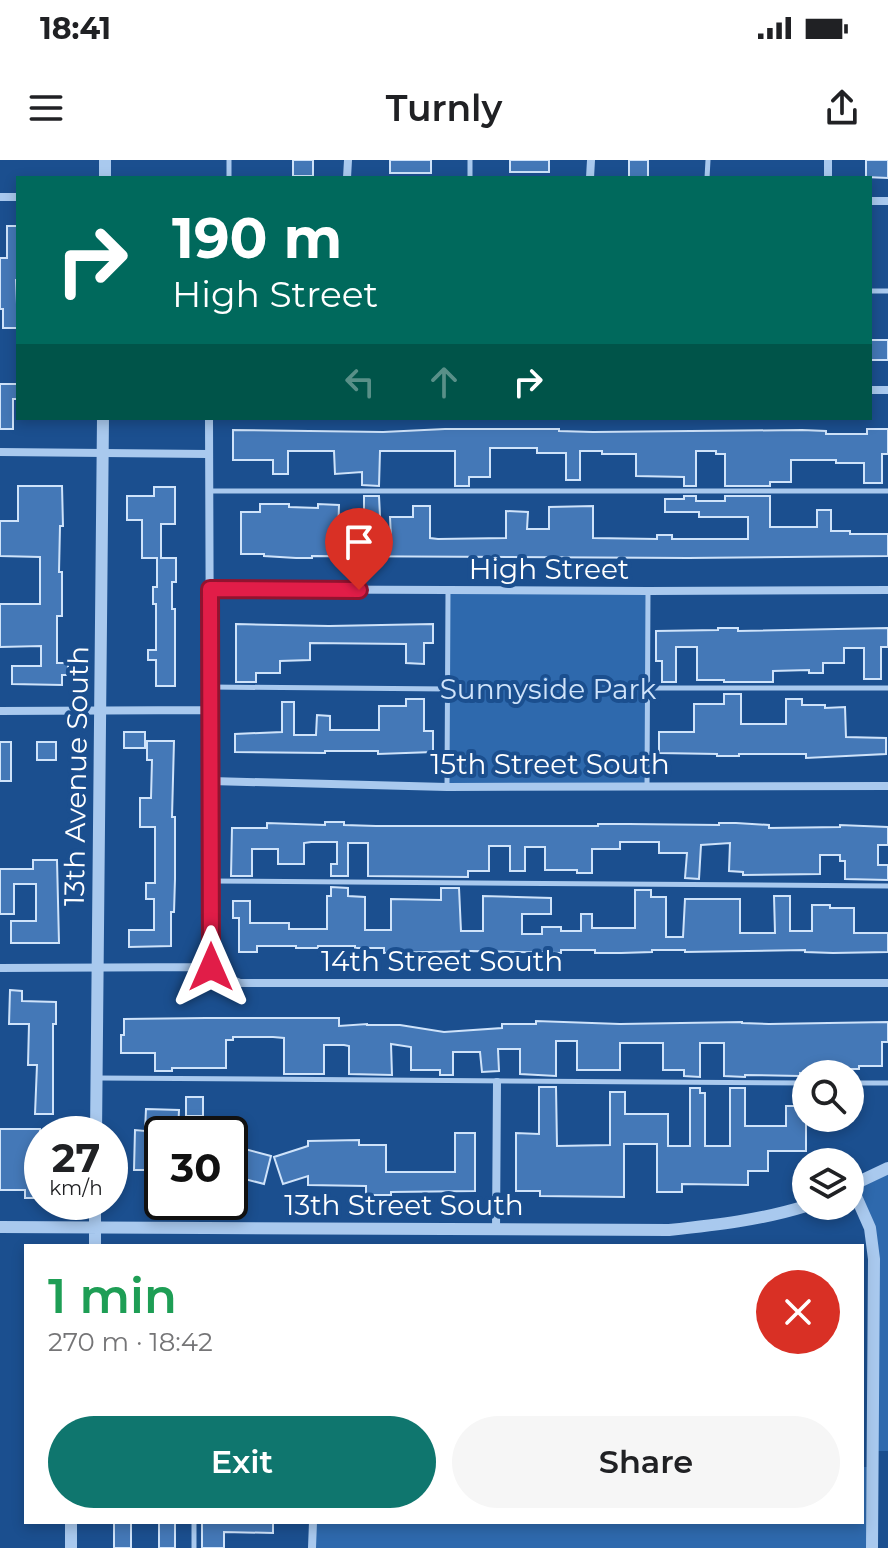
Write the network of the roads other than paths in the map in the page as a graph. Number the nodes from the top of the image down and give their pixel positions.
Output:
1 (103, 420) edge
2 (209, 420) edge
3 (0, 452) edge
4 (102, 453) junction
5 (208, 454) junction
6 (210, 491) junction
7 (888, 491) edge
8 (210, 589) junction
9 (888, 590) edge
10 (448, 591) junction
11 (648, 591) junction
12 (211, 687) junction
13 (647, 688) junction
14 (888, 688) edge
15 (448, 689) junction
16 (101, 710) junction
17 (211, 710) junction
18 (0, 711) edge
19 (211, 781) junction
20 (888, 786) edge
21 (447, 787) junction
22 (647, 787) junction
23 (210, 881) junction
24 (888, 886) edge
25 (211, 967) junction
26 (0, 968) edge
27 (98, 969) junction
28 (888, 983) edge
29 (97, 1078) junction
30 (497, 1082) junction
31 (792, 1083) edge
32 (864, 1083) edge
33 (888, 1083) edge
34 (96, 1116) edge
35 (888, 1168) edge
36 (864, 1180) edge
37 (792, 1210) edge
38 (864, 1215) edge
39 (95, 1220) edge
40 (0, 1227) edge
41 (95, 1227) junction
42 (496, 1230) junction
43 (95, 1244) edge
44 (71, 1524) edge
45 (194, 1524) edge
46 (313, 1524) edge
47 (71, 1548) edge
48 (194, 1548) edge
49 (312, 1548) edge
50 (872, 1548) edge

1 - 4 street, 13th Avenue South
2 - 5 street
3 - 4 street
4 - 5 street
4 - 16 street, 13th Avenue South
5 - 6 street
6 - 7 lane
6 - 8 street
8 - 10 street, High Street
8 - 12 street
9 - 11 street, High Street
10 - 11 street, High Street
10 - 15 lane
11 - 13 lane
12 - 15 lane
12 - 17 street
13 - 14 lane
13 - 22 lane
15 - 21 lane
16 - 17 street
16 - 18 street
16 - 27 street, 13th Avenue South
17 - 19 street
19 - 21 street, 15th Street South
19 - 23 street
20 - 22 street, 15th Street South
21 - 22 street, 15th Street South
23 - 24 lane
23 - 25 street
25 - 27 street, 14th Street South
25 - 28 street, 14th Street South
26 - 27 street, 14th Street South
27 - 29 street, 13th Avenue South
29 - 30 lane
29 - 34 street, 13th Avenue South
30 - 31 lane
30 - 42 street
32 - 33 lane
35 - 36 street
37 - 42 street, 13th Street South
38 - 50 street
39 - 41 street
40 - 41 street, 13th Street South
41 - 42 street, 13th Street South
41 - 43 street
44 - 47 street
45 - 48 lane
46 - 49 street

